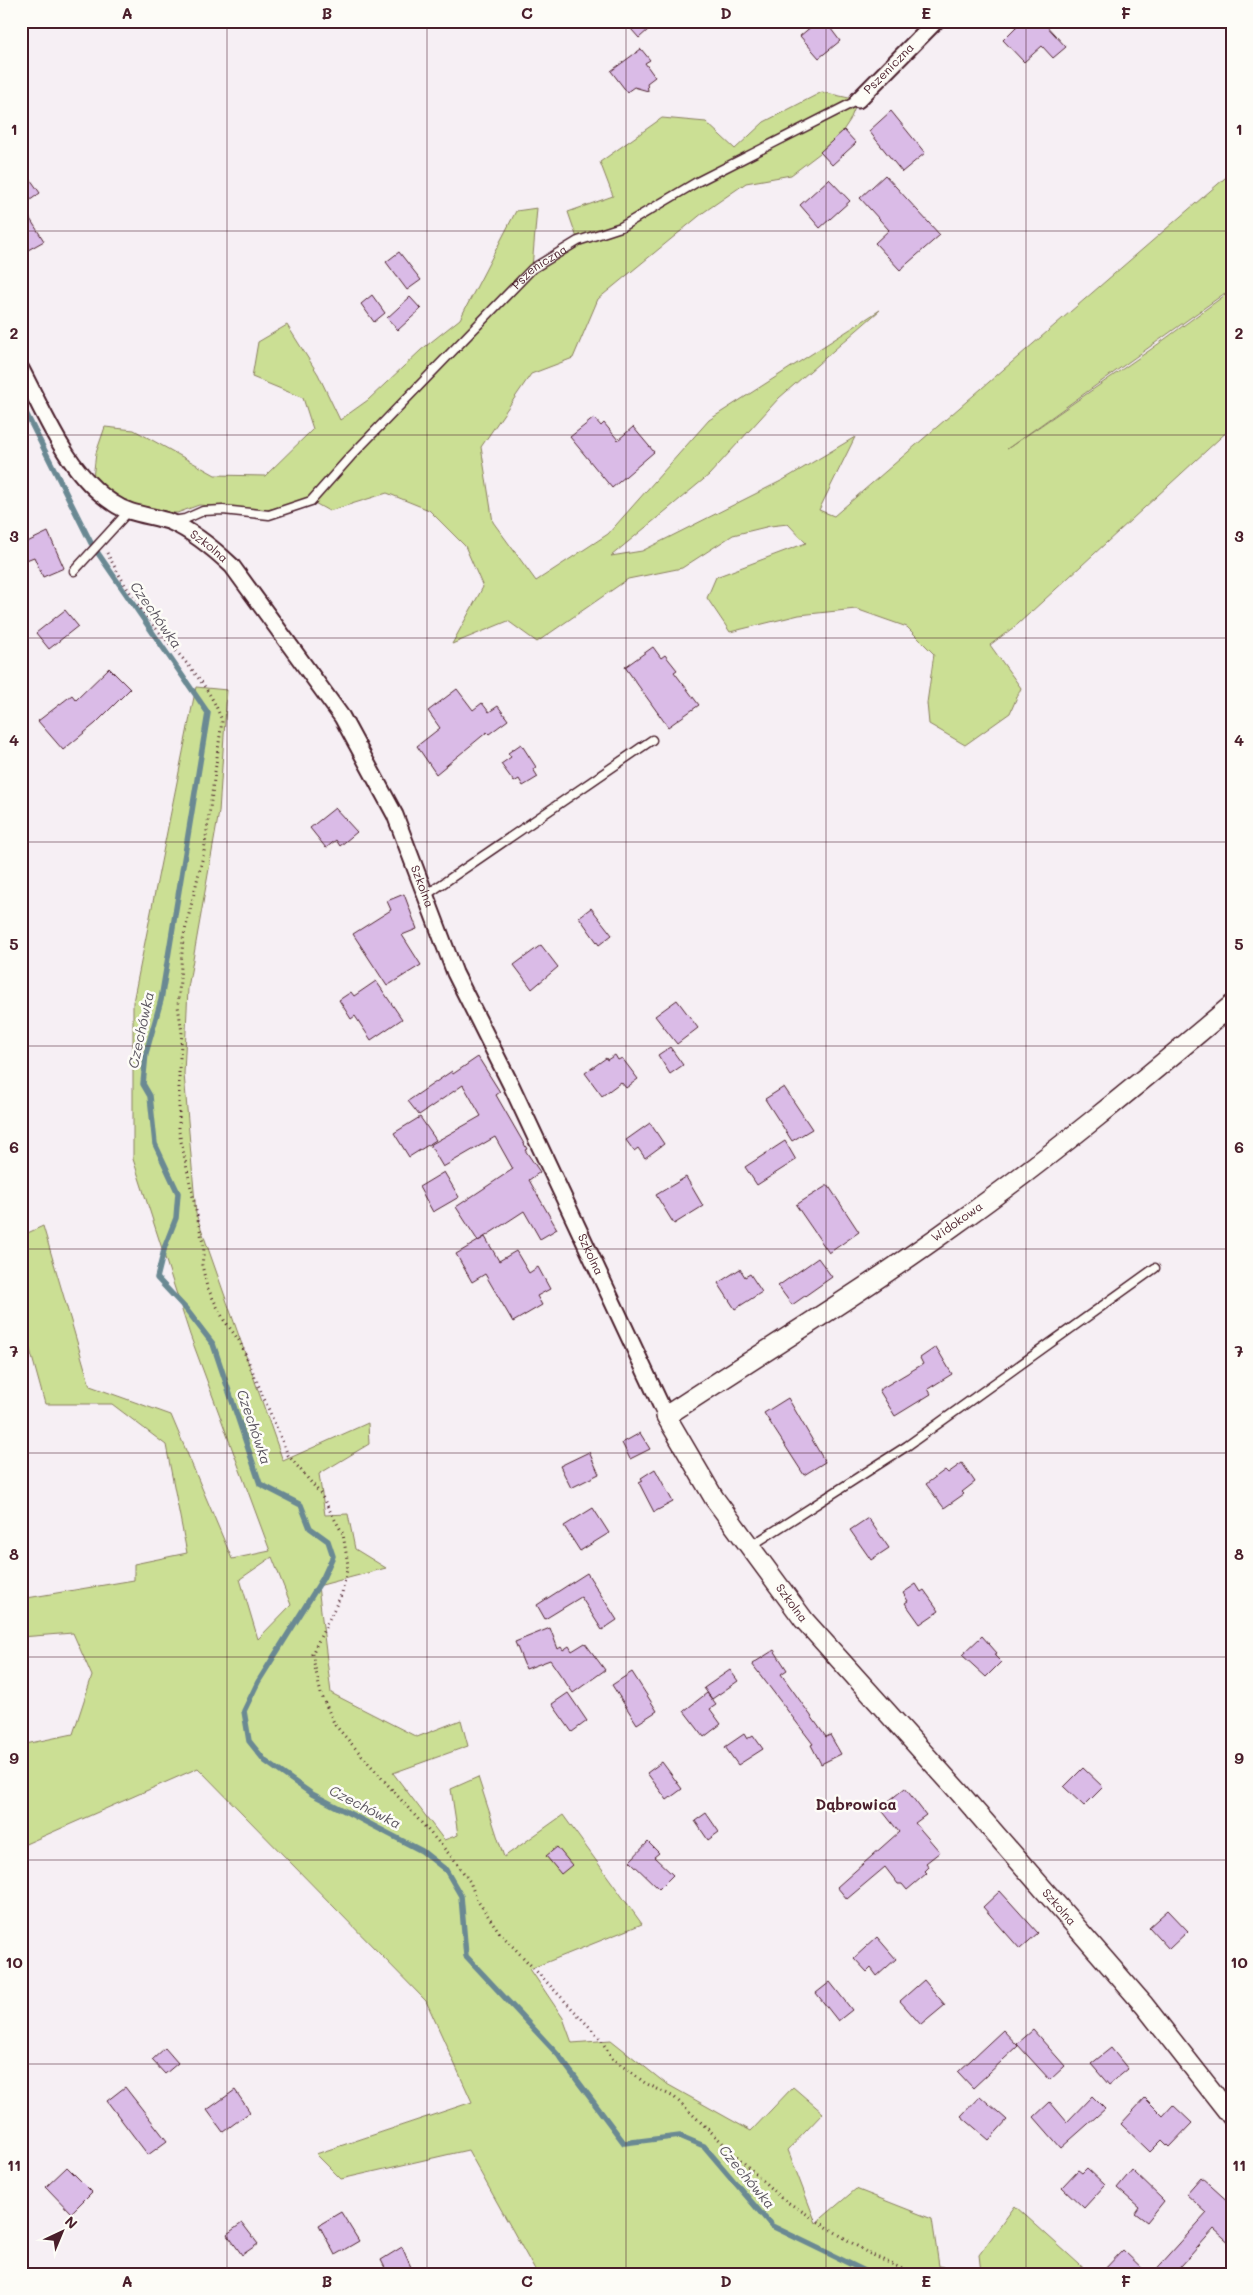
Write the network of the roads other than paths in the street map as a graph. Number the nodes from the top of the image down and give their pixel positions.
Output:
1 (936, 21) edge
2 (858, 100) joint
3 (21, 369) edge
4 (128, 512) junction
5 (170, 522) junction
6 (74, 571) dead end
7 (652, 740) dead end
8 (426, 894) junction
9 (1232, 1005) edge
10 (1155, 1268) dead end
11 (666, 1416) junction
12 (749, 1547) junction
13 (1232, 2117) edge

1 - 2 street, Pszeniczna
2 - 5 lane, Pszeniczna
3 - 4 street, Szkolna
4 - 5 street, Szkolna
4 - 6 lane
5 - 8 street, Szkolna
7 - 8 lane
8 - 11 street, Szkolna
9 - 11 street, Widokowa
10 - 12 lane
11 - 12 street, Szkolna
12 - 13 street, Szkolna

